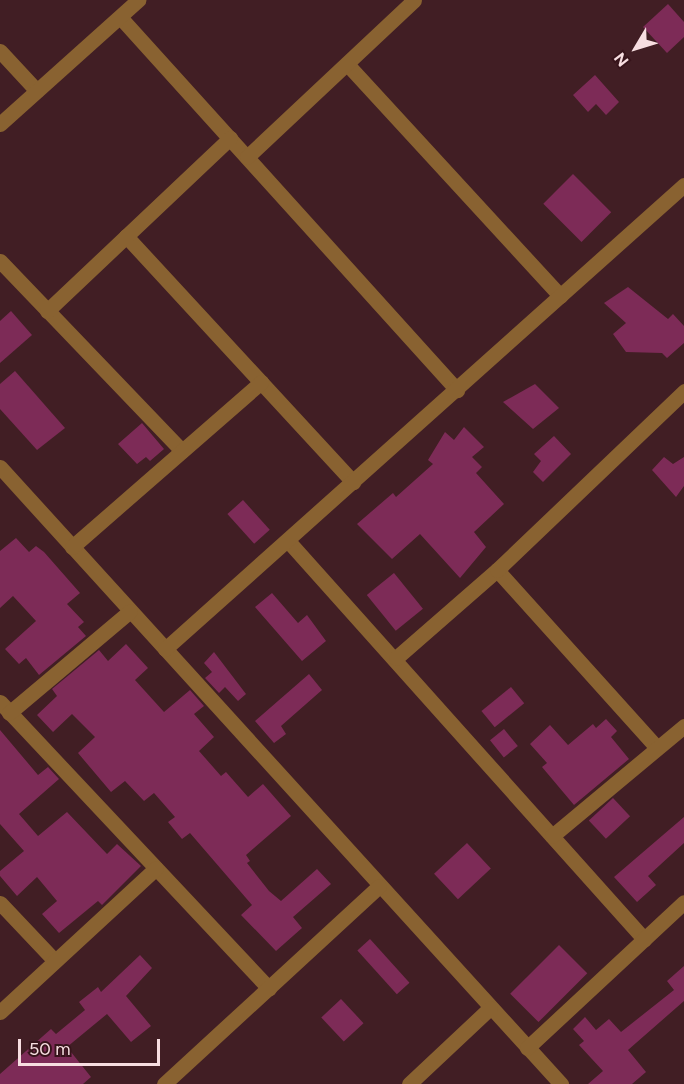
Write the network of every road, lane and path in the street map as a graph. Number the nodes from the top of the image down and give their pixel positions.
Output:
1 (138, 0) edge
2 (414, 0) edge
3 (120, 17) junction
4 (0, 51) edge
5 (346, 64) junction
6 (37, 91) junction
7 (0, 124) edge
8 (230, 138) junction
9 (247, 157) junction
10 (684, 185) edge
11 (126, 236) junction
12 (0, 261) edge
13 (560, 296) junction
14 (47, 311) junction
15 (261, 382) junction
16 (457, 390) junction
17 (682, 398) edge
18 (182, 451) junction
19 (0, 467) edge
20 (353, 482) junction
21 (289, 542) junction
22 (72, 547) junction
23 (497, 570) junction
24 (130, 611) junction
25 (165, 649) junction
26 (396, 658) junction
27 (5, 708) edge
28 (684, 726) edge
29 (657, 748) junction
30 (552, 836) junction
31 (156, 868) junction
32 (379, 886) junction
33 (684, 902) edge
34 (0, 903) edge
35 (644, 939) junction
36 (54, 960) junction
37 (269, 988) junction
38 (490, 1008) junction
39 (0, 1012) edge
40 (527, 1048) junction
41 (182, 1079) edge
42 (164, 1084) edge
43 (409, 1084) edge
44 (561, 1084) edge

1 - 3 street
2 - 5 street
3 - 6 street
3 - 8 street
4 - 6 street
5 - 9 street
5 - 13 street
6 - 7 street
8 - 9 street
8 - 11 street
9 - 16 street
10 - 13 street
11 - 14 street
11 - 15 street
12 - 14 street
13 - 16 street
14 - 18 street
15 - 18 street
15 - 20 street
16 - 20 street
17 - 23 street
18 - 22 street
19 - 22 street
20 - 21 street
21 - 25 street
21 - 26 street
22 - 24 street
23 - 26 street
23 - 29 street
24 - 25 street
24 - 27 street
25 - 32 street
26 - 30 street
27 - 31 street
28 - 29 street
29 - 30 street
30 - 35 street
31 - 36 street
31 - 37 street
32 - 37 street
32 - 38 street
33 - 35 street
34 - 36 street
35 - 40 street
36 - 39 street
37 - 41 street
38 - 40 street
38 - 43 street
40 - 44 street
41 - 42 street

